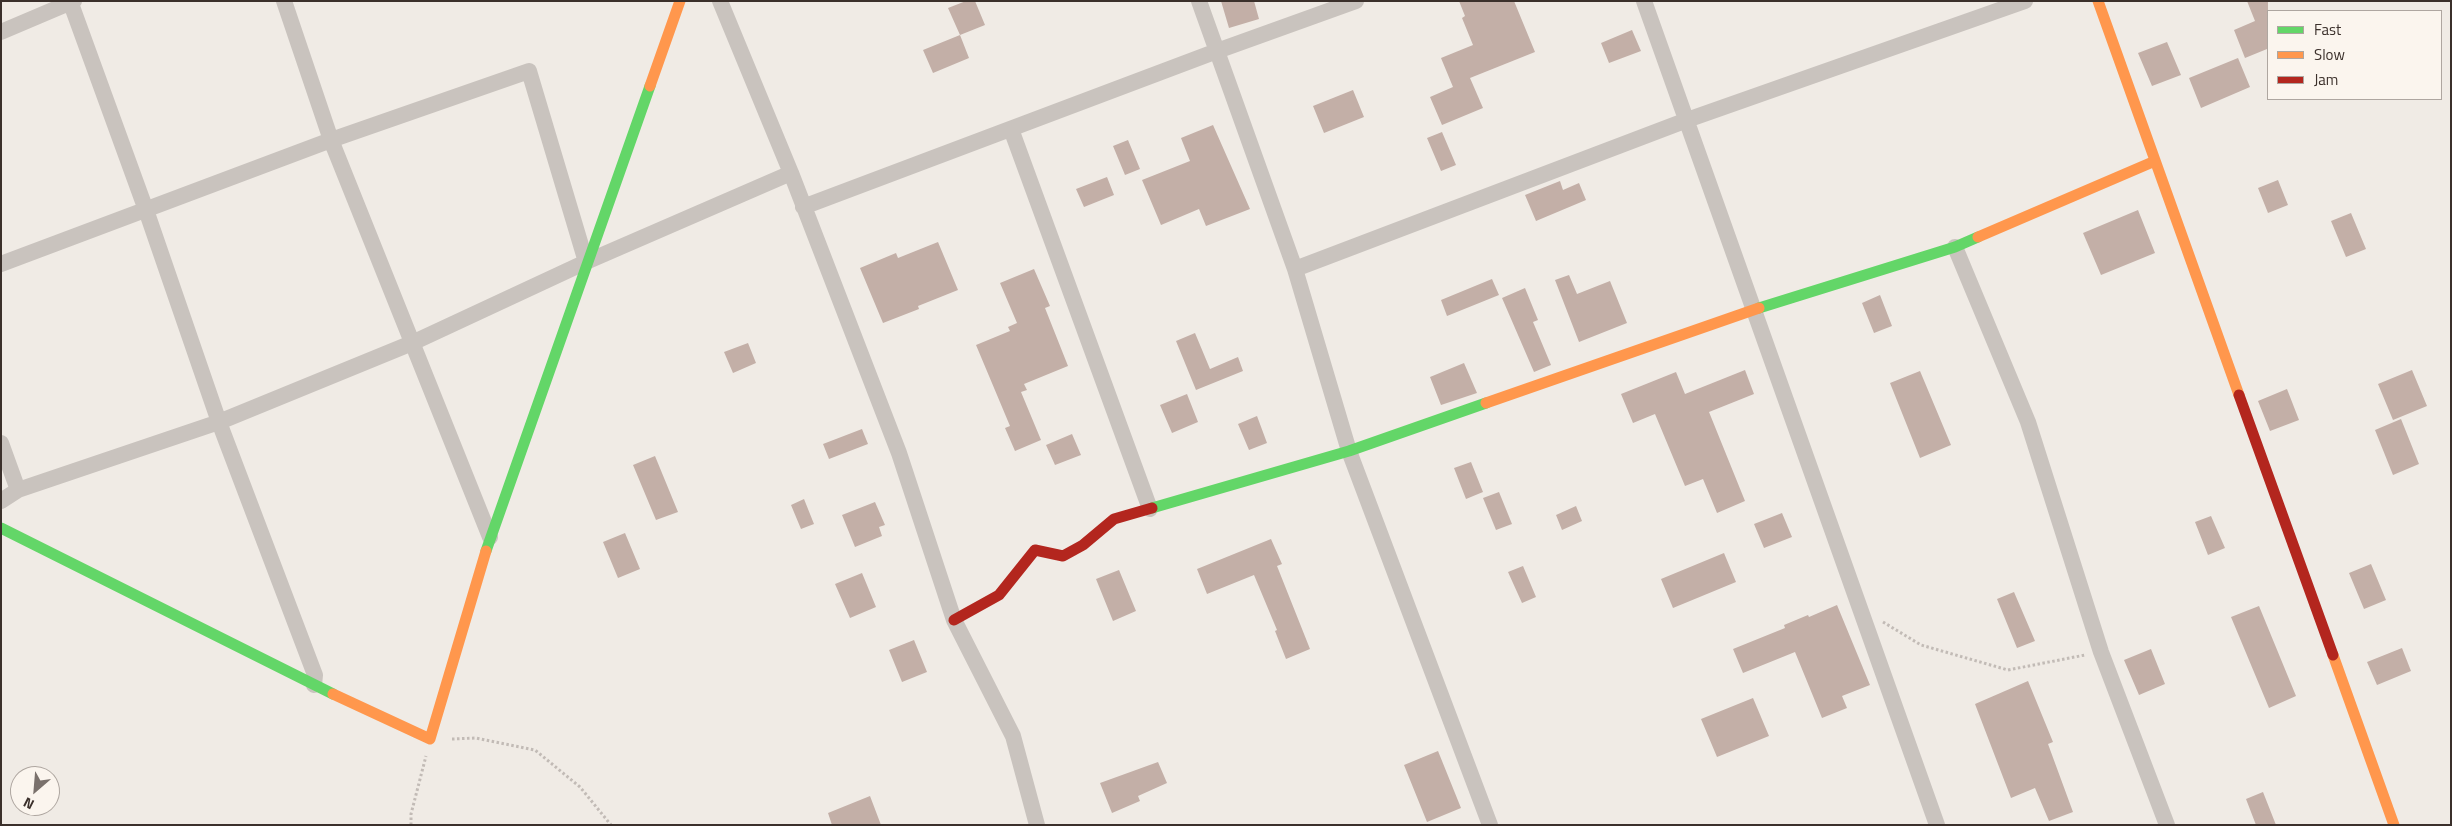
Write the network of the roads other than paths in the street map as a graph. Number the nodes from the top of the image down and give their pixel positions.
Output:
1 (284, 1) edge
2 (680, 1) edge
3 (720, 1) edge
4 (1199, 1) edge
5 (1356, 1) edge
6 (1644, 1) edge
7 (2025, 1) edge
8 (2098, 1) edge
9 (71, 2) edge
10 (1, 32) edge
11 (1217, 51) junction
12 (1687, 120) junction
13 (1011, 129) junction
14 (330, 140) junction
15 (2155, 161) junction
16 (791, 173) junction
17 (804, 207) junction
18 (146, 210) junction
19 (1955, 247) junction
20 (586, 262) junction
21 (1, 264) edge
22 (1295, 269) junction
23 (1756, 309) junction
24 (412, 343) junction
25 (219, 422) junction
26 (1, 443) edge
27 (1349, 451) junction
28 (18, 490) junction
29 (1, 501) edge
30 (1150, 509) junction
31 (1, 528) edge
32 (490, 537) junction
33 (954, 620) junction
34 (314, 685) junction
35 (1038, 825) edge
36 (1490, 825) edge
37 (1937, 825) edge
38 (2167, 825) edge
39 (2394, 825) edge

1 - 14 street
2 - 20 street
3 - 16 street
4 - 11 street
5 - 11 street
6 - 12 street
7 - 12 street
8 - 15 street
9 - 10 street
9 - 18 street
11 - 13 street
11 - 22 street
12 - 22 street
12 - 23 street
13 - 17 street
13 - 30 street
14 - 18 street
14 - 20 street
14 - 24 street
15 - 19 street
15 - 39 street
16 - 17 street
16 - 20 street
17 - 33 street
18 - 21 street
18 - 25 street
19 - 23 street
19 - 38 street
20 - 24 street
20 - 32 street
22 - 27 street
23 - 27 street
23 - 37 street
24 - 25 street
24 - 32 street
25 - 28 street
25 - 34 street
26 - 28 street
27 - 30 street
27 - 36 street
28 - 29 street
30 - 33 street
31 - 34 street
32 - 34 street
33 - 35 street

